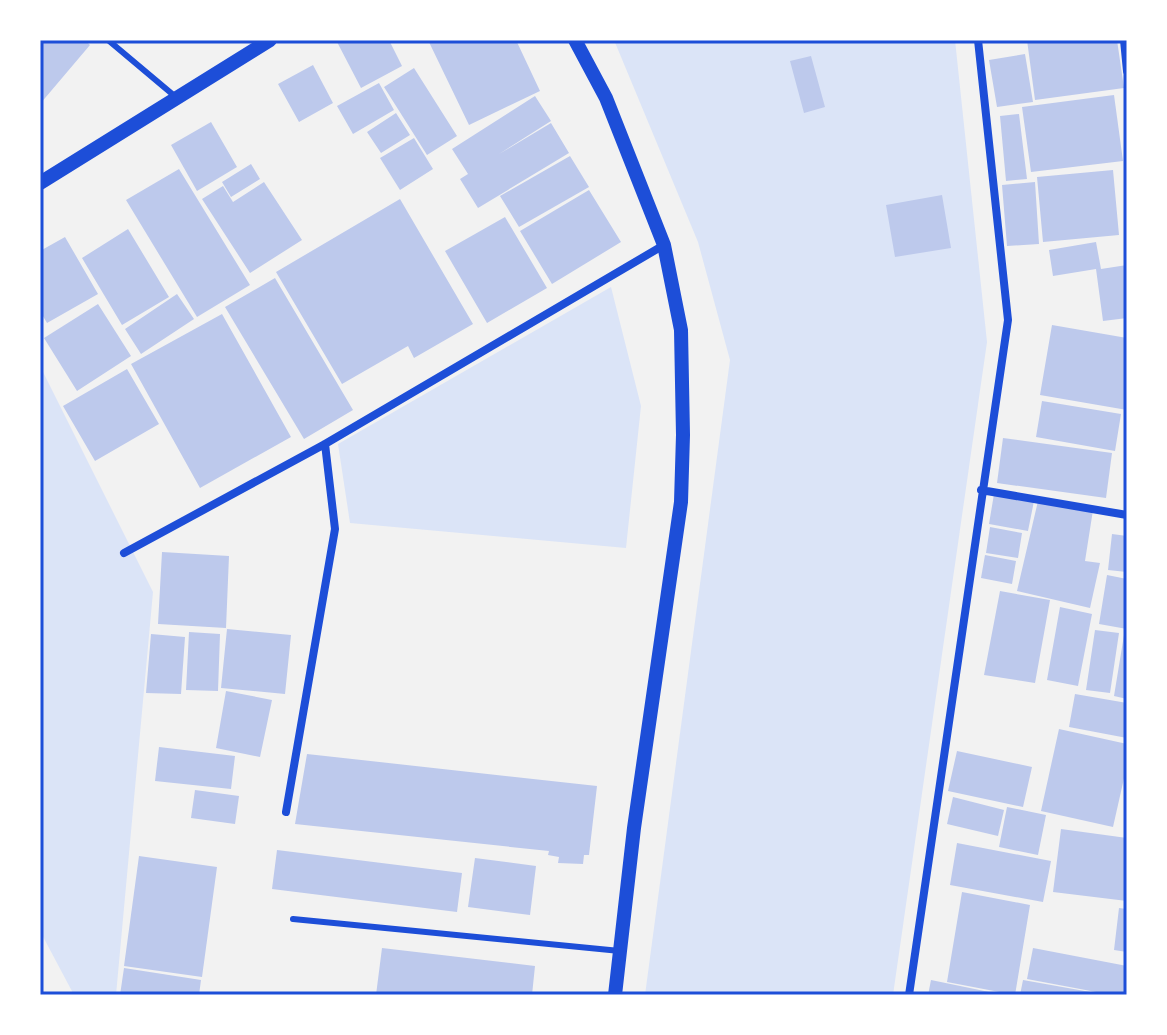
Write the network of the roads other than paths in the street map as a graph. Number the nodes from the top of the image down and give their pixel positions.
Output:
1 (108, 40) edge
2 (270, 40) edge
3 (575, 40) edge
4 (978, 40) edge
5 (1124, 40) edge
6 (1127, 71) edge
7 (177, 98) junction
8 (40, 183) edge
9 (664, 245) junction
10 (325, 444) junction
11 (981, 490) junction
12 (1127, 515) edge
13 (124, 553) dead end
14 (286, 812) dead end
15 (293, 919) dead end
16 (620, 951) junction
17 (615, 995) edge
18 (909, 995) edge

1 - 7 lane
2 - 7 street
3 - 9 street
4 - 11 street
5 - 6 street
7 - 8 street
9 - 10 street
9 - 16 street
10 - 13 street
10 - 14 street
11 - 12 street
11 - 18 street
15 - 16 lane
16 - 17 street

